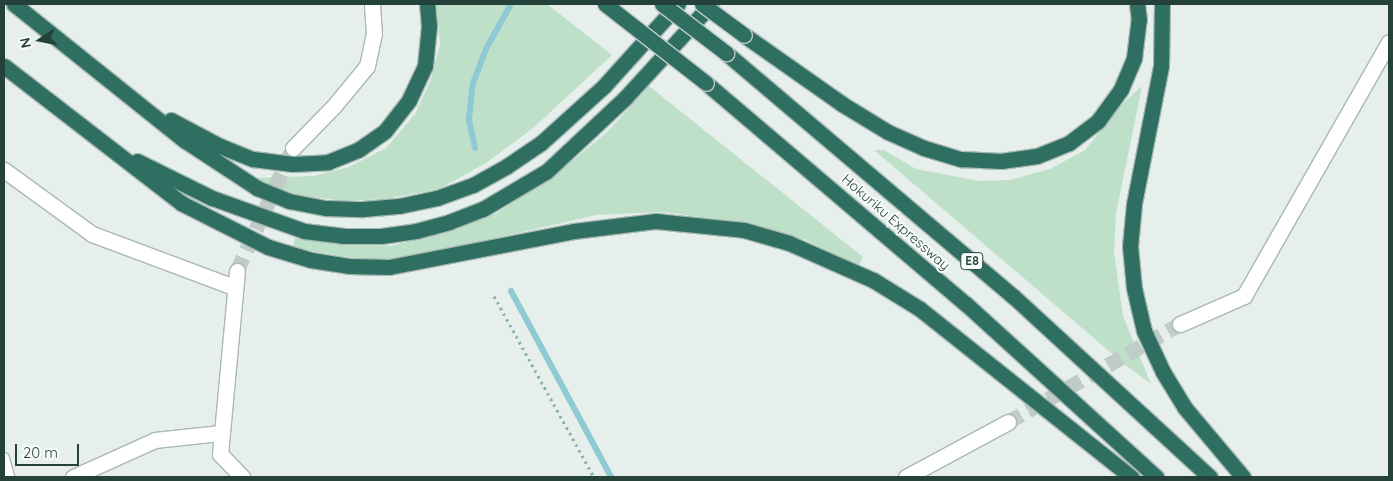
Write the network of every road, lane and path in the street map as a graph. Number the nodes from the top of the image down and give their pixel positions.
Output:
1 (14, 4) edge
2 (372, 4) edge
3 (427, 4) edge
4 (605, 4) edge
5 (662, 4) edge
6 (678, 4) edge
7 (702, 4) edge
8 (711, 4) edge
9 (1137, 4) edge
10 (1162, 4) edge
11 (1389, 42) edge
12 (4, 66) edge
13 (120, 90) junction
14 (88, 133) junction
15 (293, 148) tunnel mouth
16 (4, 170) edge
17 (237, 271) tunnel mouth
18 (234, 287) junction
19 (494, 296) dead end
20 (1180, 324) tunnel mouth
21 (1008, 422) tunnel mouth
22 (220, 432) junction
23 (4, 458) edge
24 (9, 477) edge
25 (73, 477) edge
26 (242, 477) edge
27 (594, 477) edge
28 (906, 477) edge
29 (1131, 477) edge
30 (1156, 477) edge
31 (1210, 477) edge
32 (1243, 477) edge

1 - 13 highway
2 - 15 street
3 - 13 highway
4 - 30 highway, Hokuriku Expressway, bridge
5 - 31 highway, Hokuriku Expressway / E8, bridge
6 - 13 highway
7 - 9 highway, bridge
8 - 14 highway
10 - 32 highway
11 - 20 street
12 - 14 highway
14 - 29 highway
16 - 18 street
17 - 18 street
18 - 22 street
19 - 27 path
21 - 28 street
22 - 25 street
22 - 26 street
23 - 24 lane

